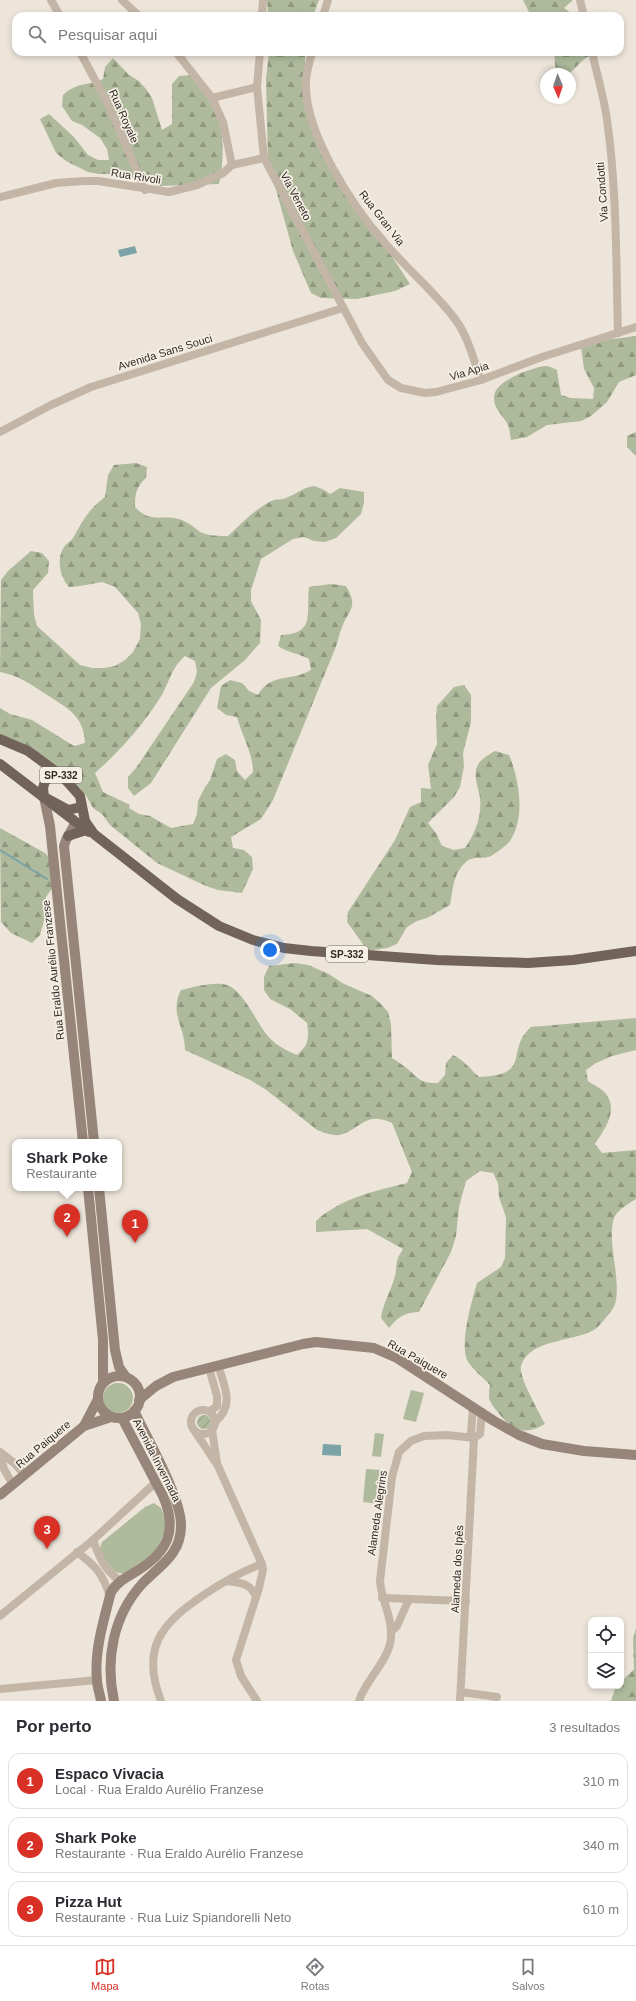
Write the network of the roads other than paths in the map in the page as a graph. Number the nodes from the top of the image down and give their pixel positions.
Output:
1 (51, 0) edge
2 (122, 0) edge
3 (263, 0) edge
4 (328, 0) edge
5 (580, 0) edge
6 (58, 12) edge
7 (135, 12) edge
8 (262, 12) edge
9 (324, 12) edge
10 (583, 12) edge
11 (82, 56) edge
12 (179, 56) edge
13 (260, 56) edge
14 (311, 56) edge
15 (593, 56) edge
16 (258, 87) junction
17 (212, 98) junction
18 (264, 158) junction
19 (232, 165) junction
20 (145, 190) junction
21 (0, 197) edge
22 (343, 308) junction
23 (636, 327) edge
24 (618, 333) junction
25 (481, 380) junction
26 (0, 432) edge
27 (0, 739) edge
28 (0, 764) edge
29 (62, 776) junction
30 (44, 797) junction
31 (81, 804) junction
32 (76, 822) junction
33 (90, 832) junction
34 (68, 836) junction
35 (635, 951) edge
36 (83, 1139) edge
37 (94, 1139) edge
38 (88, 1191) edge
39 (99, 1191) edge
40 (213, 1366) junction
41 (130, 1380) junction
42 (103, 1383) junction
43 (156, 1386) junction
44 (98, 1400) junction
45 (139, 1400) junction
46 (473, 1406) junction
47 (134, 1411) junction
48 (210, 1411) junction
49 (482, 1412) junction
50 (111, 1417) junction
51 (122, 1418) junction
52 (216, 1421) junction
53 (84, 1426) junction
54 (194, 1430) junction
55 (212, 1430) junction
56 (474, 1438) junction
57 (0, 1452) edge
58 (0, 1455) edge
59 (636, 1455) edge
60 (218, 1466) junction
61 (25, 1475) junction
62 (156, 1483) junction
63 (13, 1485) junction
64 (0, 1495) edge
65 (93, 1540) junction
66 (77, 1552) junction
67 (262, 1564) junction
68 (121, 1581) junction
69 (227, 1581) junction
70 (110, 1597) junction
71 (256, 1597) junction
72 (382, 1598) junction
73 (410, 1599) junction
74 (466, 1601) junction
75 (125, 1607) junction
76 (0, 1616) edge
77 (392, 1632) junction
78 (97, 1680) junction
79 (0, 1689) edge
80 (461, 1692) junction
81 (497, 1697) dead end
82 (101, 1701) edge
83 (114, 1701) edge
84 (161, 1701) edge
85 (257, 1701) edge
86 (359, 1701) edge
87 (460, 1701) edge

1 - 6 street
2 - 7 street
3 - 8 street
4 - 9 street
5 - 10 street
11 - 20 street, Rua Royale
12 - 17 street
13 - 16 street, Via Veneto
14 - 25 street, Rua Gran Via
15 - 24 street, Via Condotti
16 - 17 street
16 - 18 street, Via Veneto
17 - 19 street
18 - 19 street, Rua Rivoli
18 - 22 street, Via Veneto
19 - 20 street, Rua Rivoli
20 - 21 street, Rua Rivoli
22 - 25 street, Via Apia
22 - 26 street, Avenida Sans Souci
23 - 24 street, Via Apia
24 - 25 street, Via Apia
27 - 29 main road, SP-332
28 - 30 main road, SP-332
29 - 30 main road
29 - 31 main road, SP-332
30 - 31 main road
30 - 32 main road, SP-332
30 - 36 main road, Rua Eraldo Aurélio Franzese
31 - 32 main road
31 - 33 main road, SP-332
32 - 33 main road, SP-332
32 - 34 main road
33 - 34 main road
33 - 35 main road, SP-332
34 - 37 main road
38 - 42 main road
39 - 41 main road
40 - 43 main road, Rua Paiquere
40 - 46 main road, Rua Paiquere
40 - 48 street
40 - 52 street
41 - 42 main road
41 - 43 main road
41 - 45 main road
42 - 44 main road
43 - 45 main road, Rua Paiquere
44 - 50 main road
44 - 53 main road, Rua Paiquere
45 - 47 main road
46 - 49 main road, Rua Paiquere
46 - 56 street
47 - 51 main road
47 - 75 main road, Avenida Invernada
48 - 52 street
48 - 54 street
49 - 56 street
49 - 59 main road, Rua Paiquere
50 - 51 main road
50 - 53 main road, Rua Paiquere
51 - 62 main road, Avenida Invernada
52 - 55 street
53 - 61 main road, Rua Paiquere
54 - 55 street
54 - 60 street
55 - 60 street
56 - 72 street, Alameda Alegrins
56 - 74 street, Alameda dos Ipês
57 - 61 street
58 - 63 street
60 - 67 street
61 - 63 main road, Rua Paiquere
62 - 65 street
62 - 68 main road, Avenida Invernada
63 - 64 main road, Rua Paiquere
65 - 66 street
65 - 68 street
66 - 70 street
66 - 76 street
67 - 69 street
67 - 71 street
68 - 70 main road, Avenida Invernada
68 - 75 main road
69 - 71 street
69 - 84 street
70 - 78 main road, Avenida Invernada
71 - 85 street
72 - 73 street
72 - 77 street, Alameda Alegrins
73 - 74 street
73 - 77 street
74 - 80 street, Alameda dos Ipês
75 - 83 main road, Avenida Invernada
77 - 86 street
78 - 79 street
78 - 82 main road, Avenida Invernada
80 - 81 street
80 - 87 street, Alameda dos Ipês

